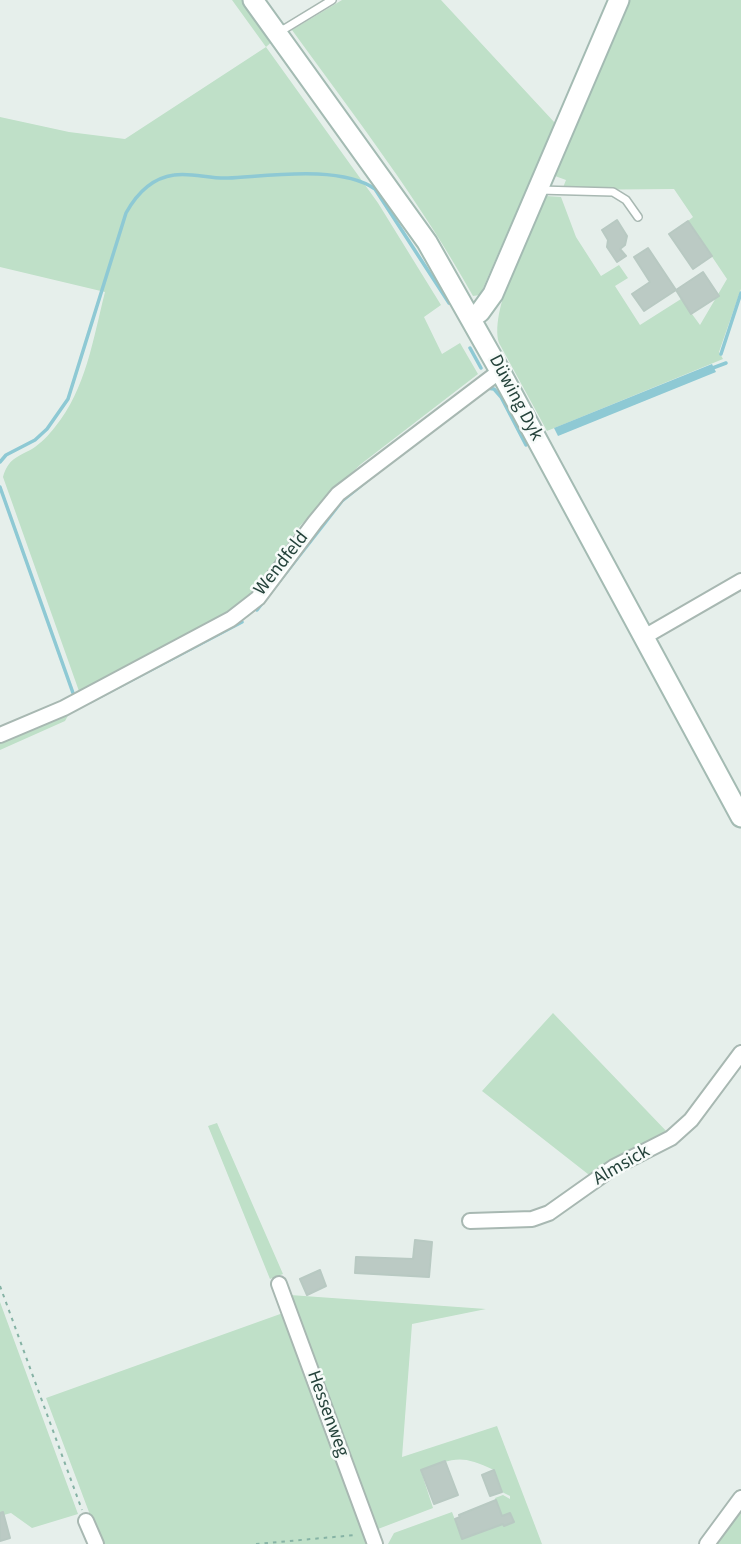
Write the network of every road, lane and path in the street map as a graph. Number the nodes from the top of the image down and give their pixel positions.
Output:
1 (253, 0) edge
2 (332, 0) edge
3 (619, 0) edge
4 (275, 31) junction
5 (538, 190) junction
6 (638, 216) dead end
7 (471, 318) junction
8 (500, 370) junction
9 (741, 581) edge
10 (644, 637) junction
11 (0, 735) edge
12 (741, 817) edge
13 (741, 1053) edge
14 (470, 1221) dead end
15 (279, 1284) dead end
16 (0, 1286) edge
17 (741, 1498) edge
18 (86, 1521) joint
19 (373, 1539) edge
20 (96, 1544) edge
21 (256, 1544) edge
22 (707, 1544) edge

1 - 4 street, Düwing Dyk
2 - 4 lane
3 - 5 street
4 - 7 street, Düwing Dyk
5 - 6 lane
5 - 7 street
7 - 8 street, Düwing Dyk
8 - 10 street, Düwing Dyk
8 - 11 street, Wendfeld
9 - 10 street
10 - 12 street, Düwing Dyk
13 - 14 street, Almsick
15 - 19 street, Hessenweg
16 - 18 path
17 - 22 street
18 - 20 street
19 - 21 path

